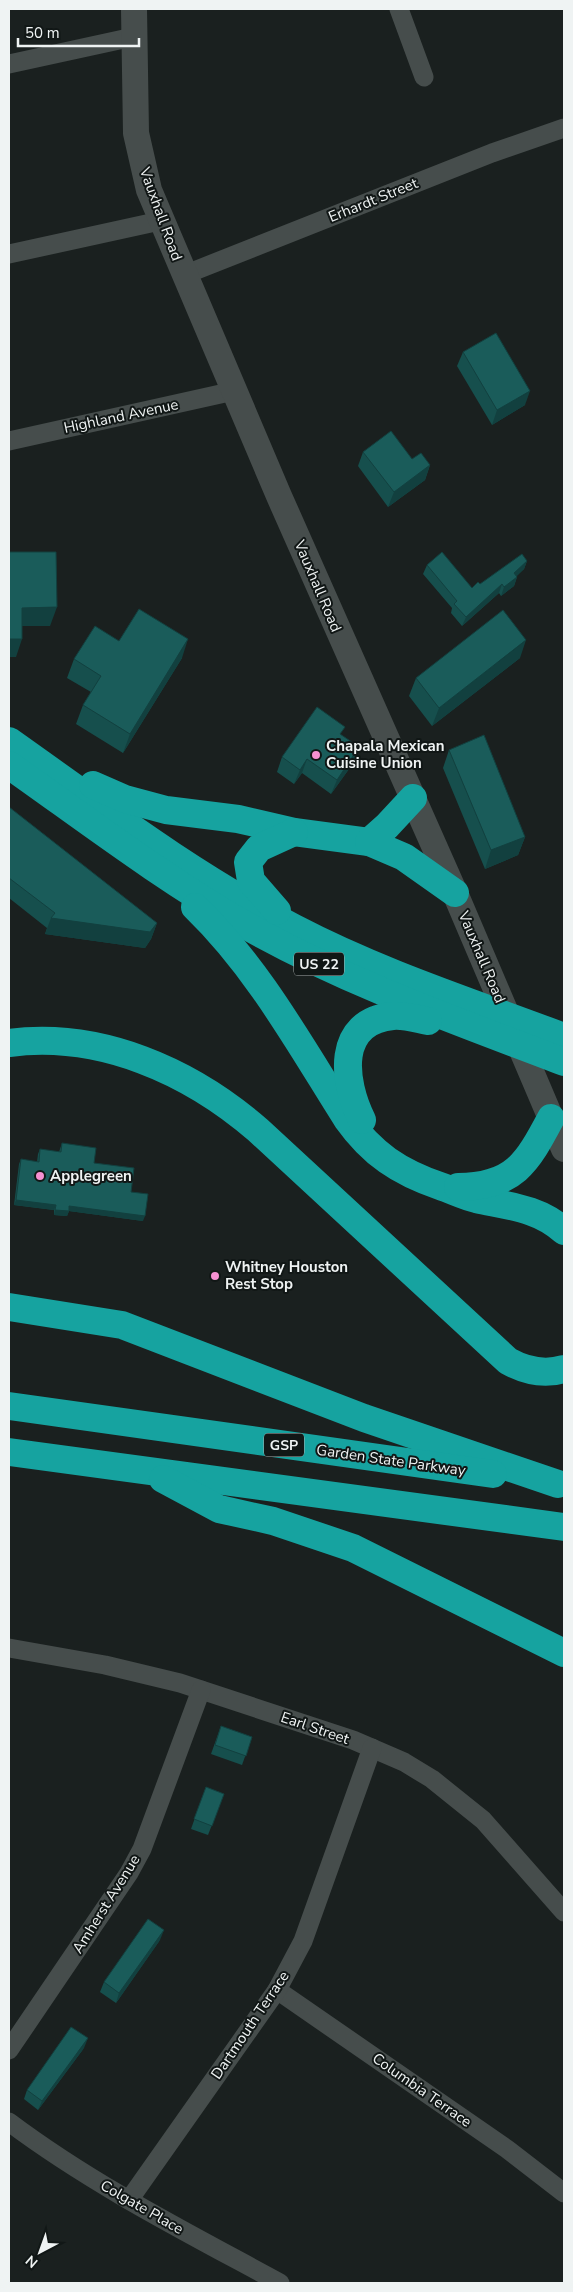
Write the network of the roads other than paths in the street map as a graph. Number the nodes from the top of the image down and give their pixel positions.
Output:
1 (134, 9) edge
2 (398, 9) edge
3 (134, 37) junction
4 (9, 64) edge
5 (424, 77) dead end
6 (564, 128) edge
7 (160, 221) junction
8 (9, 254) edge
9 (184, 275) junction
10 (234, 391) junction
11 (9, 441) edge
12 (9, 741) edge
13 (39, 762) junction
14 (9, 765) edge
15 (412, 798) junction
16 (294, 832) junction
17 (369, 842) junction
18 (155, 868) junction
19 (455, 893) junction
20 (293, 928) junction
21 (496, 1036) junction
22 (564, 1037) edge
23 (9, 1043) edge
24 (564, 1062) edge
25 (551, 1118) junction
26 (564, 1149) edge
27 (388, 1161) junction
28 (440, 1186) junction
29 (564, 1231) edge
30 (9, 1307) edge
31 (564, 1369) edge
32 (9, 1406) edge
33 (9, 1452) edge
34 (148, 1471) junction
35 (561, 1484) edge
36 (564, 1527) edge
37 (9, 1648) edge
38 (564, 1653) edge
39 (201, 1690) junction
40 (372, 1748) junction
41 (564, 1912) edge
42 (277, 1990) junction
43 (9, 2050) edge
44 (9, 2122) edge
45 (564, 2193) edge
46 (129, 2200) junction
47 (280, 2283) edge

1 - 3 street, Vauxhall Road
2 - 5 street
3 - 4 street
3 - 7 street, Vauxhall Road
6 - 9 street, Erhardt Street
7 - 8 street
7 - 9 street, Vauxhall Road
9 - 10 street, Vauxhall Road
10 - 11 street, Highland Avenue
10 - 15 street, Vauxhall Road
12 - 13 highway, US 22
13 - 16 highway
13 - 20 highway, US 22
14 - 18 highway, US 22
15 - 17 highway
15 - 19 street, Vauxhall Road
16 - 17 highway
16 - 20 highway
17 - 19 highway
18 - 21 highway, US 22
18 - 27 highway
19 - 25 street, Vauxhall Road
20 - 22 highway, US 22
21 - 24 highway, US 22
21 - 27 highway
23 - 31 highway
25 - 26 street, Vauxhall Road
25 - 28 highway
27 - 28 highway
28 - 29 highway
30 - 35 highway
32 - 35 highway, Garden State Parkway / GSP
33 - 34 highway
34 - 36 highway
34 - 38 highway
37 - 39 street, Earl Street
39 - 40 street, Earl Street
39 - 43 street, Amherst Avenue
40 - 41 street, Earl Street
40 - 42 street, Dartmouth Terrace
42 - 45 street, Columbia Terrace
42 - 46 street, Dartmouth Terrace
44 - 46 street, Colgate Place
46 - 47 street, Colgate Place

